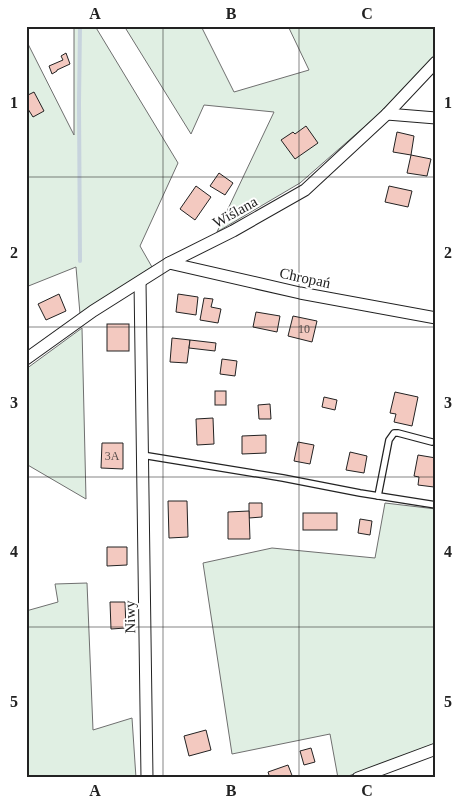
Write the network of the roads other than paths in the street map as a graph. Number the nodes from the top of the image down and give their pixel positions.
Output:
1 (436, 62) edge
2 (387, 114) junction
3 (436, 118) edge
4 (169, 263) junction
5 (140, 282) junction
6 (436, 318) edge
7 (26, 359) edge
8 (432, 442) dead end
9 (142, 455) junction
10 (378, 496) junction
11 (436, 505) edge
12 (436, 749) edge
13 (147, 778) edge
14 (358, 778) edge

1 - 2 street, Wiślana
2 - 3 street
2 - 4 street, Wiślana
4 - 5 street, Wiślana
4 - 6 street, Chropań
5 - 7 street, Wiślana
5 - 9 street, Niwy
8 - 10 lane
9 - 10 lane
9 - 13 street, Niwy
10 - 11 lane
12 - 14 street

